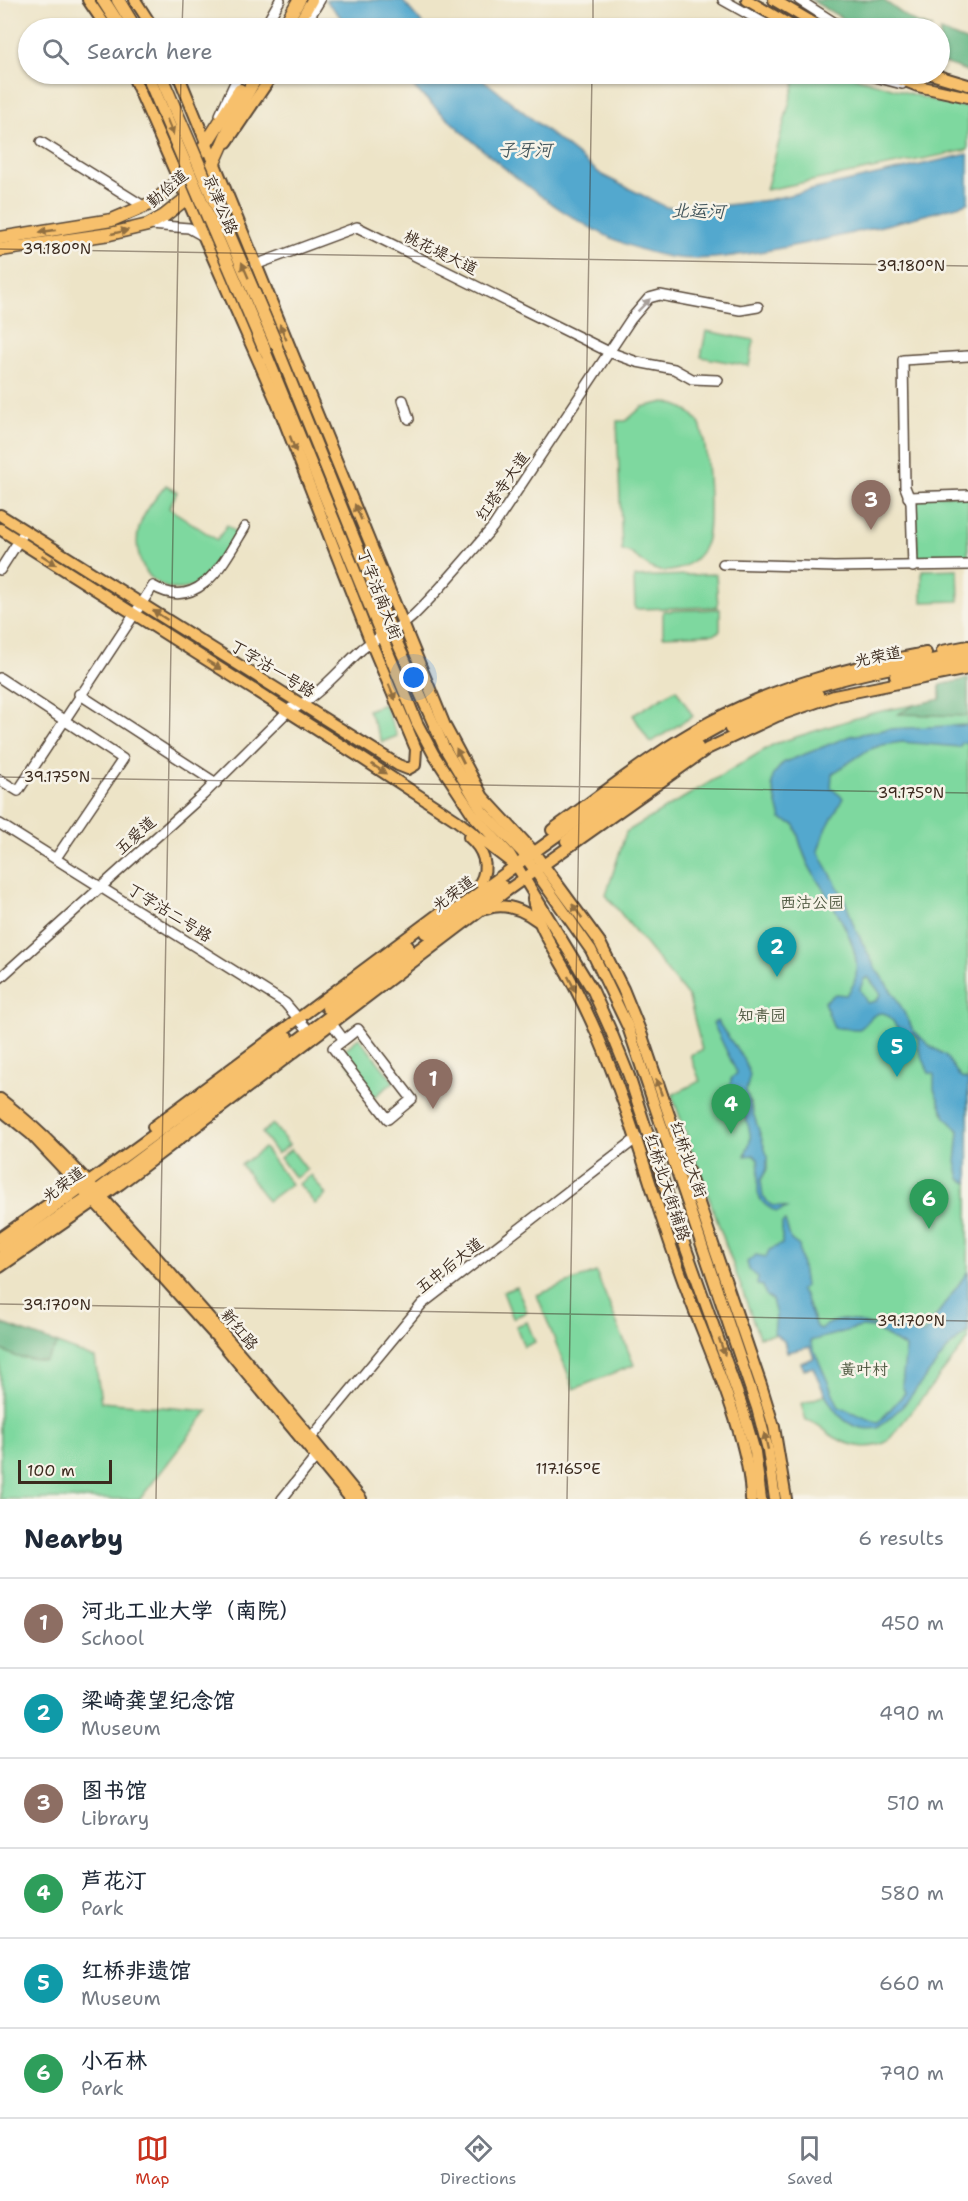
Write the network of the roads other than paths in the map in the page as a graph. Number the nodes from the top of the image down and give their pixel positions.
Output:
1 (88, 0) edge
2 (103, 0) edge
3 (118, 0) edge
4 (135, 0) edge
5 (280, 0) edge
6 (290, 0) edge
7 (723, 0) edge
8 (747, 0) edge
9 (774, 0) edge
10 (783, 0) edge
11 (799, 0) edge
12 (312, 1) edge
13 (100, 18) edge
14 (115, 18) edge
15 (129, 18) edge
16 (147, 18) edge
17 (270, 18) edge
18 (280, 18) edge
19 (294, 18) edge
20 (302, 18) edge
21 (306, 18) edge
22 (755, 18) edge
23 (778, 18) edge
24 (806, 18) edge
25 (809, 18) edge
26 (827, 18) edge
27 (950, 80) edge
28 (136, 84) edge
29 (152, 84) edge
30 (164, 84) edge
31 (182, 84) edge
32 (234, 84) edge
33 (243, 84) edge
34 (252, 84) edge
35 (266, 84) edge
36 (909, 84) edge
37 (913, 84) edge
38 (968, 85) edge
39 (918, 86) junction
40 (968, 97) edge
41 (214, 128) junction
42 (41, 142) dead end
43 (206, 144) junction
44 (221, 149) junction
45 (170, 159) junction
46 (214, 164) junction
47 (199, 183) junction
48 (183, 188) junction
49 (165, 194) junction
50 (231, 203) junction
51 (145, 207) junction
52 (148, 225) junction
53 (0, 238) edge
54 (207, 239) junction
55 (0, 250) edge
56 (255, 265) junction
57 (758, 307) dead end
58 (270, 346) junction
59 (609, 352) junction
60 (968, 357) edge
61 (718, 380) dead end
62 (403, 400) dead end
63 (409, 418) dead end
64 (968, 495) edge
65 (908, 497) junction
66 (0, 515) edge
67 (335, 520) junction
68 (245, 527) dead end
69 (0, 529) edge
70 (26, 531) junction
71 (19, 541) junction
72 (339, 556) junction
73 (723, 564) dead end
74 (968, 565) edge
75 (913, 567) junction
76 (0, 570) edge
77 (141, 602) junction
78 (132, 614) junction
79 (403, 625) junction
80 (392, 631) junction
81 (375, 638) junction
82 (968, 646) edge
83 (968, 653) edge
84 (968, 661) edge
85 (968, 669) edge
86 (0, 678) edge
87 (79, 694) junction
88 (301, 703) junction
89 (288, 712) junction
90 (63, 720) junction
91 (0, 780) edge
92 (216, 783) junction
93 (443, 812) junction
94 (0, 824) edge
95 (56, 858) junction
96 (533, 859) junction
97 (516, 868) junction
98 (480, 882) junction
99 (101, 885) junction
100 (531, 893) junction
101 (480, 912) junction
102 (538, 921) junction
103 (562, 937) junction
104 (0, 978) edge
105 (332, 1023) junction
106 (307, 1027) junction
107 (344, 1040) junction
108 (0, 1099) edge
109 (0, 1109) edge
110 (637, 1138) junction
111 (649, 1177) junction
112 (89, 1190) junction
113 (675, 1215) junction
114 (0, 1238) edge
115 (683, 1238) junction
116 (703, 1244) junction
117 (0, 1247) edge
118 (0, 1257) edge
119 (0, 1267) edge
120 (733, 1301) junction
121 (701, 1326) junction
122 (309, 1441) junction
123 (319, 1453) junction
124 (282, 1499) edge
125 (351, 1499) edge
126 (361, 1499) edge
127 (751, 1499) edge
128 (761, 1499) edge
129 (775, 1499) edge
130 (786, 1499) edge

1 - 13 main road
2 - 14 highway
3 - 15 highway
4 - 16 main road
5 - 17 street
6 - 18 highway
7 - 22 street
8 - 23 main road
9 - 24 main road
10 - 25 main road
11 - 26 street
12 - 19 highway
12 - 20 main road
12 - 21 street
27 - 38 main road
28 - 45 main road
29 -> 58 highway, 京津公路, bridge
58 -> 30 highway, 京津公路, bridge
31 - 43 main road
32 - 41 street
33 - 41 highway, 勤俭道
34 - 44 highway, 勤俭道
35 - 44 main road
36 - 39 street
37 - 39 main road
39 - 40 main road
41 - 43 highway, 勤俭道
42 - 51 street
43 - 46 main road
43 - 48 highway, 勤俭道
44 - 46 highway, 勤俭道
45 - 48 main road
45 - 49 main road
46 - 47 highway, 勤俭道
46 - 50 main road
47 - 48 highway, 勤俭道
47 - 50 main road
48 - 49 highway, 勤俭道
48 - 52 highway, 勤俭道
48 - 54 main road
49 - 51 highway, 勤俭道
50 - 56 main road
51 -> 53 highway, 勤俭道
52 - 54 street
55 -> 52 highway, 勤俭道
54 -> 72 main road
56 - 59 street, 桃花堤大道
79 -> 56 main road
59 -> 57 street, 红塔寺大道
58 - 67 main road, 丁字沽南大街
58 - 80 main road, 丁字沽南大街
59 - 61 street, 桃花堤大道
59 - 79 street, 红塔寺大道
60 - 65 street
62 - 63 street
64 - 65 street
65 - 75 street
66 - 70 main road, 丁字沽一号路
67 - 72 main road
67 - 81 main road, 丁字沽南大街
68 - 77 street
69 - 71 main road, 丁字沽一号路
70 - 71 street
70 - 77 main road, 丁字沽一号路
71 - 76 street
71 -> 78 main road, 丁字沽一号路
72 - 81 main road
73 - 75 street
74 - 75 street
77 - 78 street
88 -> 77 main road, 丁字沽一号路
78 - 87 street
78 -> 89 main road, 丁字沽一号路
79 - 80 street, 红塔寺大道
96 -> 79 main road
80 - 81 street, 红塔寺大道
80 - 96 main road, 丁字沽南大街
81 - 88 street, 五爱道
81 -> 88 main road, 丁字沽一号路
81 - 97 main road, 丁字沽南大街
82 - 96 main road
83 - 96 main road, 光荣道
84 - 96 main road, 光荣道
85 - 96 main road
86 - 90 street
87 - 90 street
87 - 92 street
88 - 89 street, 五爱道
89 - 92 street, 五爱道
89 -> 93 main road, 丁字沽一号路
90 - 91 street
90 - 95 street
92 - 99 street, 五爱道
93 - 97 main road, 丁字沽一号路
93 - 98 main road
94 - 95 street, 丁字沽二号路
95 - 99 street, 丁字沽二号路
96 - 97 main road
96 - 97 main road
96 - 116 main road, 红桥北大街
120 -> 96 main road
97 - 98 main road
97 - 100 main road, 红桥北大街
97 - 101 main road
97 - 106 main road, 光荣道
97 - 106 main road, 光荣道
98 - 106 main road
99 - 104 street, 五爱道
99 - 106 street, 丁字沽二号路
100 - 102 main road, 红桥北大街辅路
100 - 103 main road, 红桥北大街
101 - 102 main road
101 - 105 main road
102 - 103 main road
102 -> 110 main road, 红桥北大街辅路
103 - 113 main road, 红桥北大街
105 - 106 main road
105 - 107 street
106 - 112 main road, 光荣道
106 - 112 main road
107 - 107 street
108 - 112 main road
109 - 112 main road
110 - 111 main road, 红桥北大街辅路
110 - 122 street, 五中后大道
111 - 113 main road
111 - 121 main road, 红桥北大街辅路
112 - 114 main road
112 - 117 main road, 光荣道
112 - 118 main road, 光荣道
112 - 119 main road
112 - 122 main road, 新红路
113 - 115 main road, 红桥北大街
115 - 121 main road
115 -> 128 main road, 红桥北大街
116 - 120 main road
129 -> 116 main road, 红桥北大街
120 - 130 main road
121 - 127 main road, 红桥北大街辅路
122 - 123 main road, 新红路
123 - 124 street
123 - 125 main road, 新红路
123 - 126 main road, 新红路

